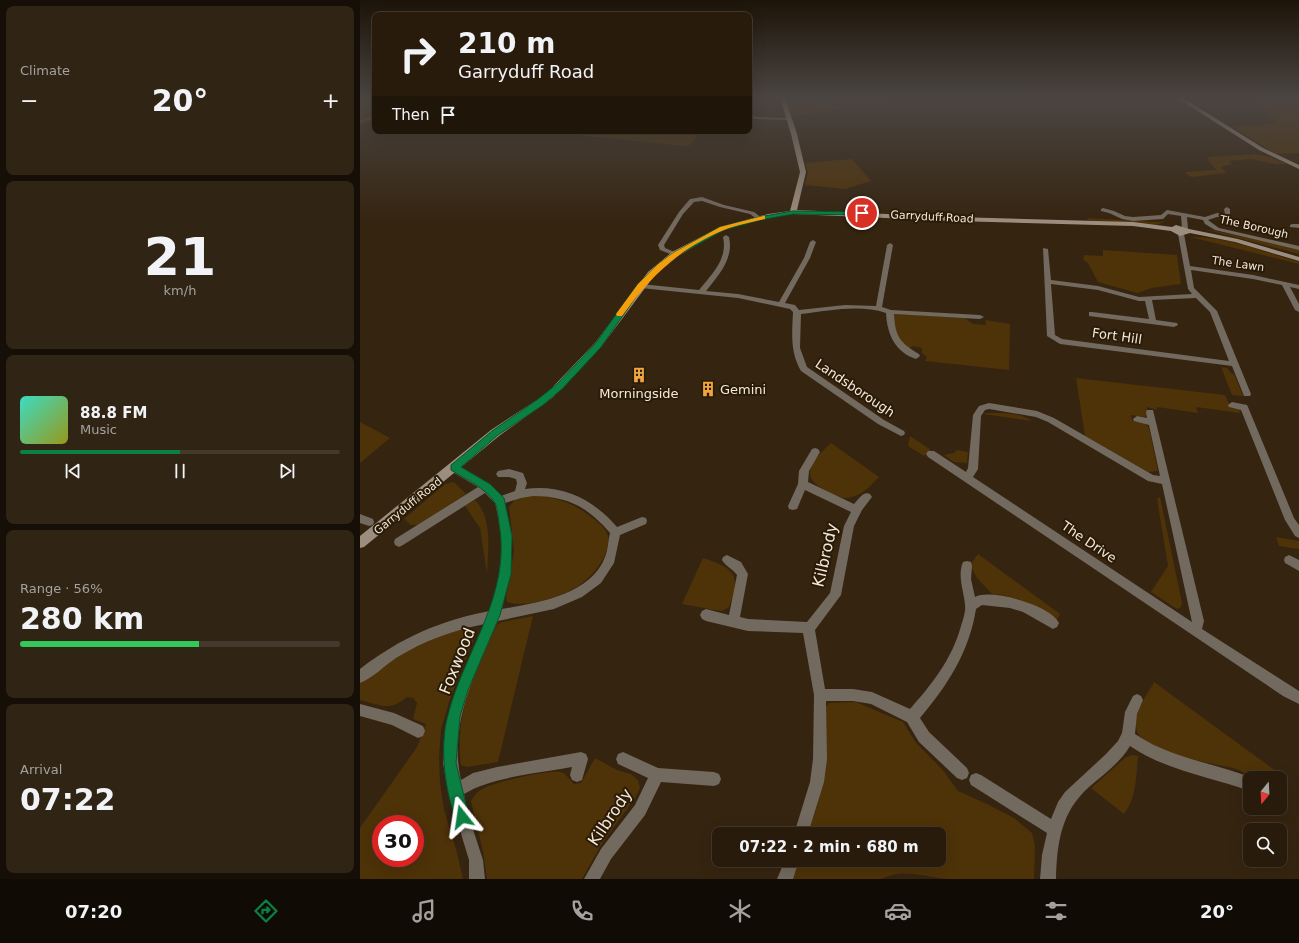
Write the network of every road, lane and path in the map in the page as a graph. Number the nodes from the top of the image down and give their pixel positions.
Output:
1 (795, 139) edge
2 (1245, 139) edge
3 (1299, 167) edge
4 (1227, 209) dead end
5 (1104, 210) dead end
6 (793, 212) junction
7 (1184, 215) junction
8 (759, 218) junction
9 (1205, 219) junction
10 (1292, 226) dead end
11 (1299, 226) edge
12 (1185, 231) junction
13 (726, 237) dead end
14 (813, 242) dead end
15 (890, 245) dead end
16 (1299, 248) edge
17 (1045, 249) dead end
18 (675, 254) junction
19 (1299, 259) edge
20 (1188, 268) junction
21 (1048, 282) junction
22 (1284, 283) junction
23 (640, 286) junction
24 (1299, 287) edge
25 (702, 291) junction
26 (1196, 296) junction
27 (1148, 298) junction
28 (782, 303) junction
29 (879, 307) junction
30 (1299, 310) edge
31 (797, 312) junction
32 (890, 312) junction
33 (1092, 314) dead end
34 (980, 317) dead end
35 (1153, 322) junction
36 (1174, 325) dead end
37 (916, 356) dead end
38 (1234, 364) junction
39 (1248, 394) dead end
40 (1232, 405) dead end
41 (1150, 412) dead end
42 (1137, 420) dead end
43 (1152, 423) junction
44 (902, 433) dead end
45 (815, 452) dead end
46 (931, 454) dead end
47 (454, 468) junction
48 (501, 474) dead end
49 (967, 478) junction
50 (1165, 481) junction
51 (803, 484) junction
52 (486, 487) junction
53 (519, 493) junction
54 (868, 497) dead end
55 (500, 501) junction
56 (793, 506) dead end
57 (856, 510) junction
58 (642, 521) dead end
59 (615, 532) junction
60 (1299, 533) edge
61 (399, 542) dead end
62 (360, 544) edge
63 (727, 560) dead end
64 (1289, 560) dead end
65 (967, 566) dead end
66 (1299, 566) edge
67 (971, 606) junction
68 (706, 614) dead end
69 (495, 615) junction
70 (733, 622) junction
71 (1053, 624) dead end
72 (810, 628) junction
73 (1196, 630) junction
74 (360, 676) edge
75 (820, 695) junction
76 (1299, 698) edge
77 (1136, 700) dead end
78 (360, 710) edge
79 (912, 717) junction
80 (418, 731) dead end
81 (1128, 737) junction
82 (623, 760) dead end
83 (962, 773) dead end
84 (578, 775) dead end
85 (657, 775) junction
86 (714, 778) dead end
87 (976, 780) dead end
88 (1243, 782) edge
89 (455, 791) junction
90 (803, 827) edge
91 (1055, 830) junction
92 (789, 867) edge
93 (477, 879) edge
94 (592, 879) edge
95 (785, 879) edge
96 (1048, 879) edge

1 - 6 street
2 - 3 street
4 - 9 street
5 - 7 street, The Borough
6 - 8 street, Garryduff Road
6 - 12 street, Garryduff Road
7 - 9 street, The Borough
7 - 12 street
8 - 18 street, Garryduff Road
8 - 18 street
9 - 16 street, The Borough
10 - 11 street, The Borough
12 - 19 street, Garryduff Road
12 - 20 street
13 - 25 street
14 - 28 street
15 - 29 street
17 - 21 street, Fort Hill
18 - 23 street, Garryduff Road
20 - 22 street, The Lawn
20 - 26 street
21 - 27 street
21 - 38 street, Fort Hill
22 - 24 street, The Lawn
22 - 30 street
23 - 25 street
23 - 47 street, Garryduff Road
25 - 28 street
26 - 27 street
26 - 38 street
27 - 35 street
28 - 31 street
29 - 31 street
29 - 32 street
31 - 44 street, Landsborough
32 - 34 street
32 - 37 street
33 - 35 street
35 - 36 street
38 - 39 street
40 - 60 street
41 - 43 street
42 - 43 street
43 - 50 street
45 - 51 street
46 - 49 street, The Drive
47 - 52 street
47 - 62 street, Garryduff Road
48 - 53 street
49 - 50 street
49 - 73 street, The Drive
50 - 73 street
51 - 56 street
51 - 57 street
52 - 55 street
52 - 61 street
53 - 55 street
53 - 59 street
54 - 57 street, Kilbrody
55 - 69 street, Foxwood
57 - 72 street, Kilbrody
58 - 59 street
59 - 69 street, Foxwood
63 - 70 street
64 - 66 street
65 - 67 street
67 - 71 street
67 - 79 street
68 - 70 street
69 - 74 street, Foxwood
69 - 89 street, Foxwood
70 - 72 street
72 - 75 street
73 - 76 street, The Drive
75 - 79 street
75 - 90 street
77 - 81 street
78 - 80 street
79 - 83 street
81 - 88 street
81 - 91 street
82 - 85 street
84 - 89 street
85 - 86 street
85 - 94 street, Kilbrody
87 - 91 street
89 - 93 street, Foxwood
91 - 96 street
92 - 95 street

